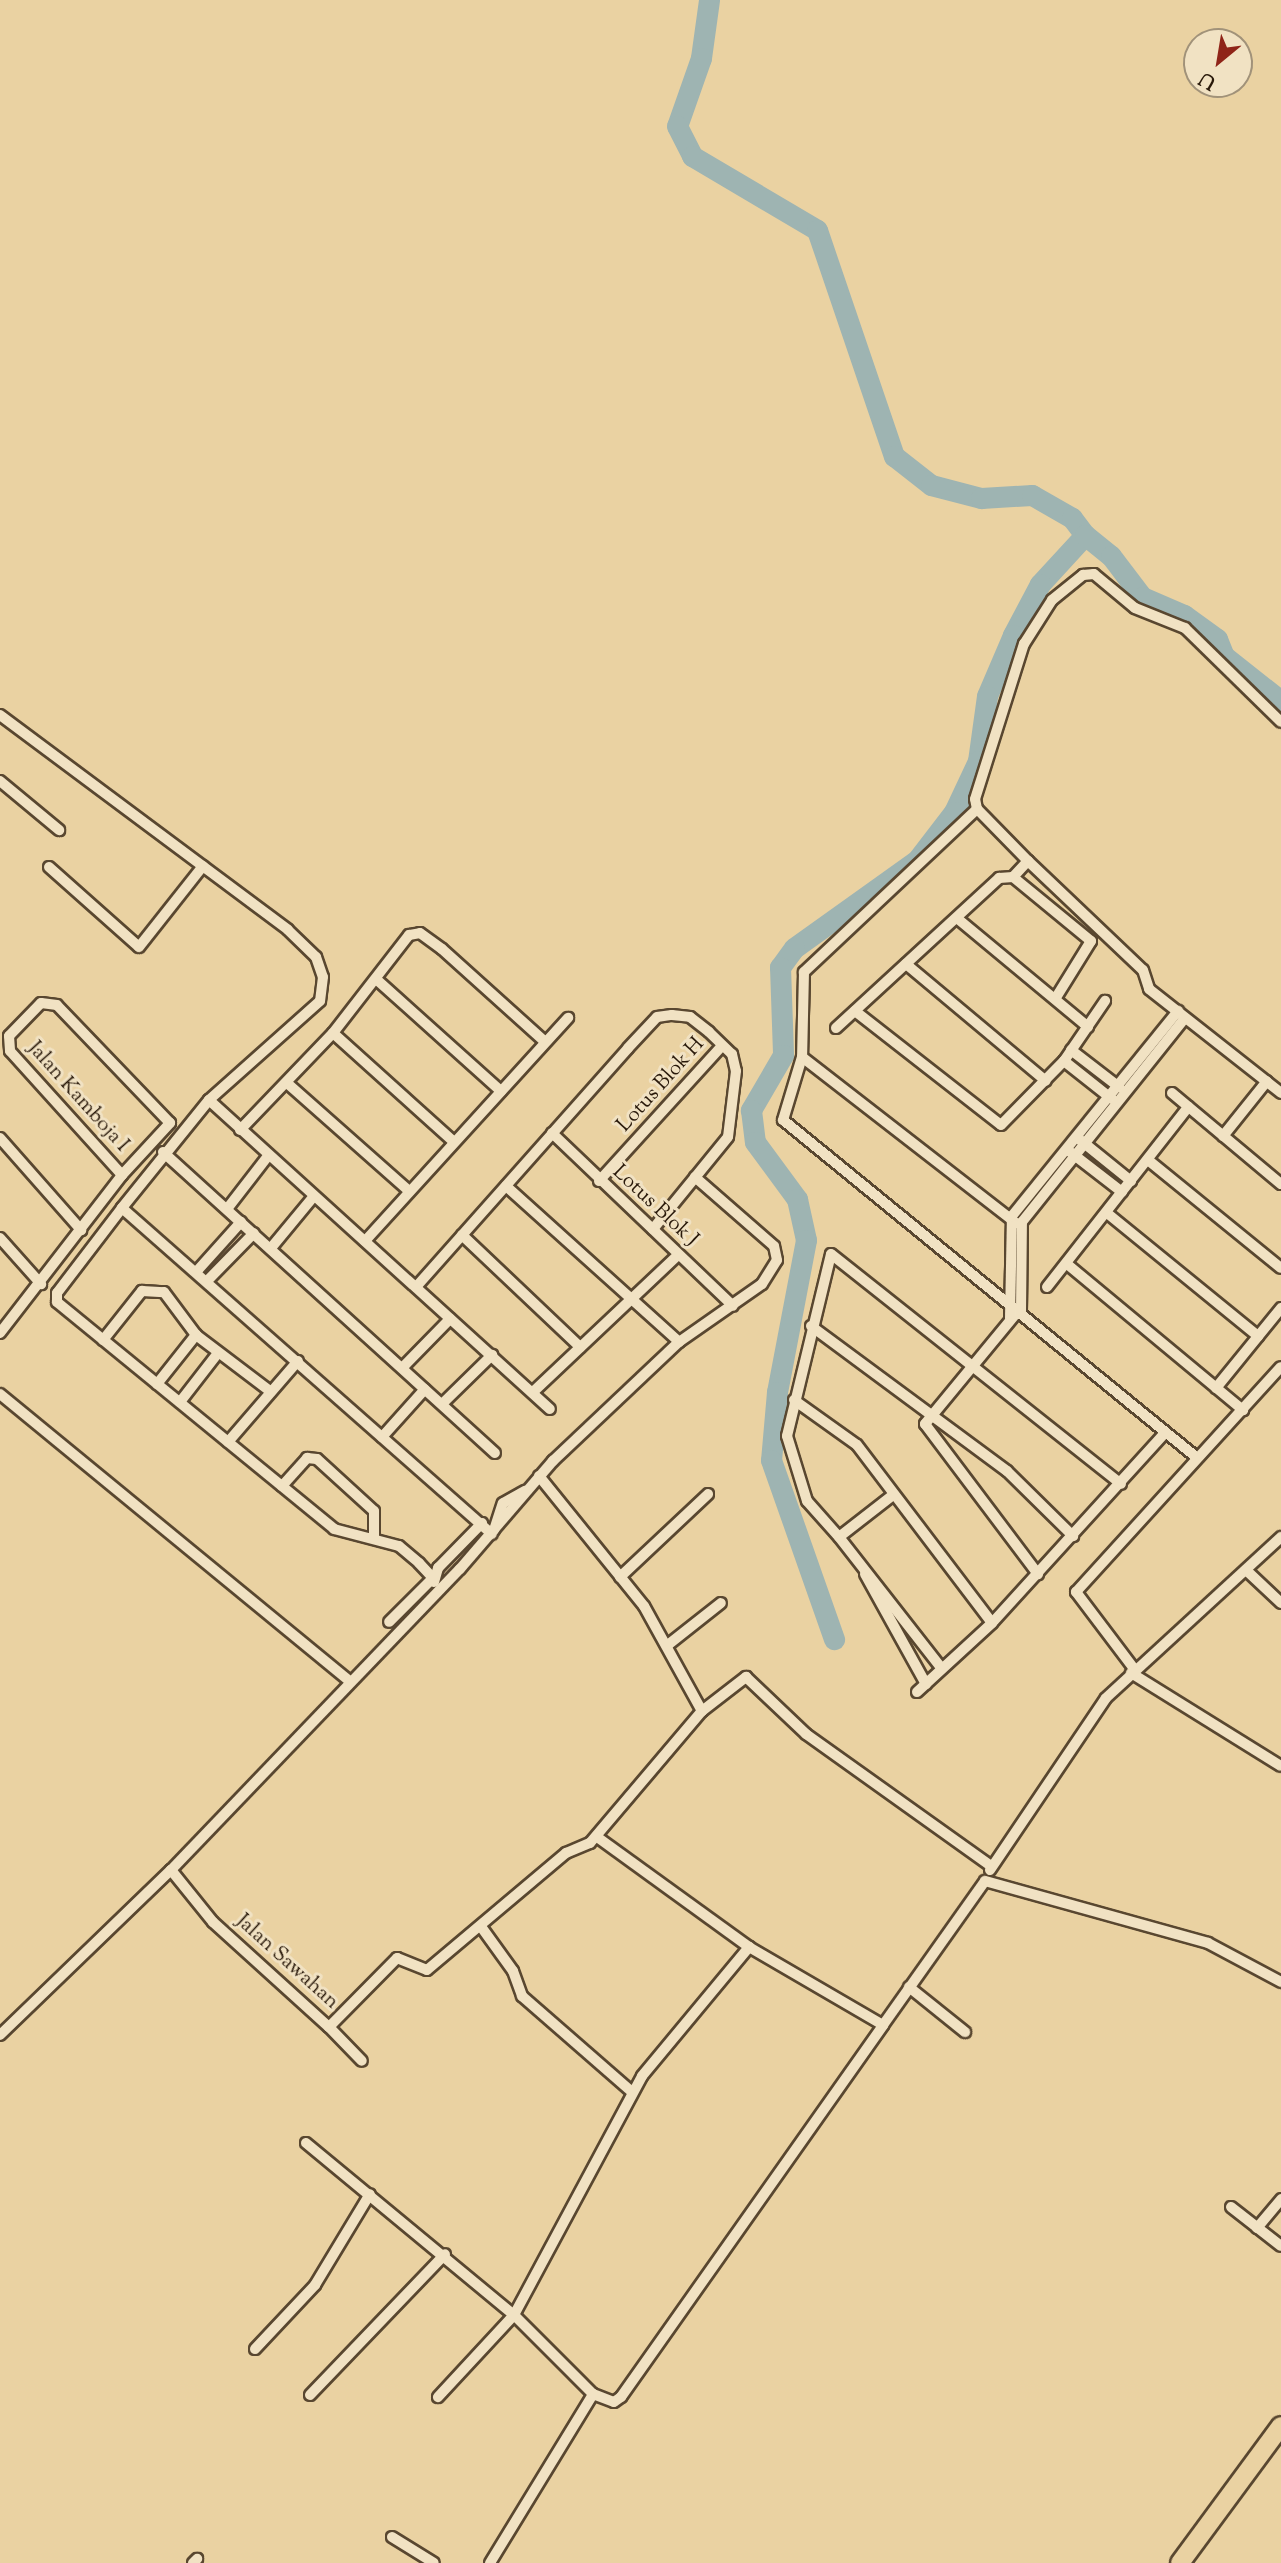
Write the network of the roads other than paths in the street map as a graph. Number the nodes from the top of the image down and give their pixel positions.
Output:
1 (1, 717) edge
2 (1281, 722) edge
3 (0, 782) edge
4 (977, 809) junction
5 (59, 830) dead end
6 (1028, 861) junction
7 (203, 866) junction
8 (48, 867) dead end
9 (1013, 877) junction
10 (958, 919) junction
11 (906, 964) junction
12 (376, 979) junction
13 (1055, 999) junction
14 (1105, 1001) dead end
15 (855, 1011) junction
16 (1182, 1015) junction
17 (568, 1018) dead end
18 (1088, 1027) junction
19 (836, 1028) dead end
20 (333, 1033) junction
21 (543, 1040) junction
22 (722, 1046) junction
23 (1071, 1050) junction
24 (803, 1057) junction
25 (1064, 1061) junction
26 (1045, 1081) junction
27 (1267, 1081) junction
28 (286, 1083) junction
29 (1116, 1084) junction
30 (501, 1091) junction
31 (1172, 1093) dead end
32 (1281, 1093) edge
33 (1125, 1094) junction
34 (1107, 1095) junction
35 (209, 1100) junction
36 (1116, 1104) junction
37 (1188, 1107) junction
38 (240, 1130) junction
39 (552, 1133) junction
40 (1074, 1135) junction
41 (1223, 1136) junction
42 (0, 1138) edge
43 (453, 1141) junction
44 (1084, 1143) junction
45 (1064, 1147) junction
46 (163, 1152) junction
47 (1074, 1155) junction
48 (268, 1156) junction
49 (1148, 1160) junction
50 (121, 1175) junction
51 (695, 1177) junction
52 (599, 1181) junction
53 (1131, 1181) junction
54 (1281, 1184) edge
55 (506, 1186) junction
56 (409, 1191) junction
57 (1122, 1192) junction
58 (314, 1196) junction
59 (122, 1208) junction
60 (227, 1209) junction
61 (1107, 1213) junction
62 (1011, 1220) junction
63 (241, 1222) junction
64 (1022, 1226) junction
65 (653, 1229) junction
66 (81, 1230) junction
67 (254, 1233) junction
68 (462, 1235) junction
69 (0, 1238) edge
70 (365, 1241) junction
71 (271, 1248) junction
72 (678, 1255) junction
73 (1067, 1264) junction
74 (1281, 1268) edge
75 (197, 1271) junction
76 (209, 1279) junction
77 (41, 1284) junction
78 (416, 1287) junction
79 (1048, 1287) dead end
80 (632, 1298) junction
81 (733, 1306) junction
82 (1009, 1306) junction
83 (1281, 1308) edge
84 (1021, 1311) junction
85 (1010, 1318) junction
86 (450, 1319) junction
87 (811, 1326) junction
88 (0, 1333) edge
89 (195, 1335) junction
90 (1258, 1336) junction
91 (103, 1340) junction
92 (680, 1342) junction
93 (580, 1348) junction
94 (218, 1353) junction
95 (492, 1355) junction
96 (298, 1361) junction
97 (972, 1363) junction
98 (404, 1366) junction
99 (1281, 1367) edge
100 (157, 1384) junction
101 (1216, 1388) junction
102 (425, 1389) junction
103 (271, 1392) junction
104 (533, 1392) junction
105 (0, 1394) edge
106 (794, 1400) junction
107 (180, 1402) junction
108 (443, 1403) junction
109 (550, 1409) dead end
110 (1243, 1410) junction
111 (929, 1414) junction
112 (1165, 1433) junction
113 (383, 1437) junction
114 (228, 1442) junction
115 (495, 1453) dead end
116 (1196, 1457) junction
117 (538, 1476) junction
118 (1121, 1485) junction
119 (282, 1486) junction
120 (708, 1494) dead end
121 (892, 1495) junction
122 (482, 1523) junction
123 (492, 1533) junction
124 (1073, 1536) junction
125 (374, 1537) junction
126 (839, 1537) junction
127 (1281, 1537) edge
128 (864, 1569) junction
129 (1246, 1570) junction
130 (1038, 1574) junction
131 (433, 1577) junction
132 (620, 1577) junction
133 (436, 1595) junction
134 (722, 1603) dead end
135 (1281, 1603) edge
136 (389, 1622) dead end
137 (992, 1623) junction
138 (673, 1651) junction
139 (942, 1669) junction
140 (1133, 1672) junction
141 (350, 1682) junction
142 (702, 1711) junction
143 (1281, 1766) edge
144 (589, 1843) junction
145 (991, 1866) junction
146 (170, 1870) junction
147 (985, 1881) junction
148 (482, 1928) junction
149 (749, 1947) junction
150 (1281, 1982) edge
151 (909, 1987) junction
152 (883, 2025) junction
153 (329, 2027) junction
154 (965, 2032) dead end
155 (0, 2035) edge
156 (362, 2061) dead end
157 (632, 2092) junction
158 (306, 2143) dead end
159 (370, 2194) junction
160 (1281, 2199) edge
161 (1231, 2207) dead end
162 (1260, 2225) junction
163 (1281, 2246) edge
164 (445, 2254) junction
165 (514, 2315) junction
166 (255, 2349) dead end
167 (593, 2394) junction
168 (310, 2395) dead end
169 (438, 2397) dead end
170 (1281, 2427) edge
171 (392, 2538) dead end
172 (434, 2563) edge
173 (490, 2563) edge
174 (1180, 2563) edge

1 - 7 street
2 - 4 street
3 - 5 street
4 - 6 street
4 - 24 street
6 - 9 street
6 - 16 street
7 - 8 street
7 - 35 street
9 - 10 street
9 - 13 street
10 - 11 street
10 - 13 street
11 - 15 street
11 - 26 street
12 - 20 street
12 - 21 street
12 - 30 street
13 - 18 street
14 - 18 street
15 - 19 street
15 - 26 street
16 - 27 street
16 - 29 street
16 - 33 street
17 - 21 street
18 - 23 street
20 - 28 street
20 - 43 street
21 - 30 street
22 - 39 street
22 - 51 street
22 - 52 street, Lotus Blok H
23 - 25 street
23 - 29 street
24 - 62 street
24 - 82 street
25 - 26 street
25 - 34 street
27 - 32 street
27 - 41 street
28 - 38 street
28 - 56 street
29 - 33 street
29 - 34 street
30 - 43 street
31 - 37 street
33 - 36 street
34 - 36 street
34 - 40 street
35 - 38 street
35 - 46 street
36 - 44 street
37 - 41 street
37 - 49 street
38 - 48 street
39 - 52 street, Lotus Blok J
39 - 55 street
40 - 44 street
40 - 45 street
41 - 54 street
42 - 66 street
43 - 56 street
44 - 47 street
44 - 53 street
45 - 47 street
45 - 62 street
46 - 59 street
46 - 60 street
47 - 57 street
47 - 64 street
48 - 58 street
48 - 60 street
49 - 53 street
49 - 74 street
50 - 50 street, Jalan Kamboja I
50 - 66 street
51 - 65 street
51 - 81 street
52 - 65 street, Lotus Blok J
53 - 57 street
55 - 68 street
55 - 80 street
56 - 70 street
57 - 61 street
58 - 70 street
58 - 71 street
59 - 75 street
59 - 91 street
60 - 63 street
61 - 73 street
61 - 90 street
62 - 64 street
62 - 82 street
63 - 67 street
63 - 75 street
64 - 84 street
65 - 72 street, Lotus Blok J
66 - 77 street
67 - 71 street
67 - 76 street
68 - 78 street
68 - 93 street
69 - 77 street
70 - 78 street
71 - 98 street
72 - 80 street
72 - 81 street, Lotus Blok J
73 - 79 street
73 - 101 street
75 - 76 street
76 - 96 street
77 - 88 street
78 - 86 street
80 - 92 street
80 - 93 street
81 - 92 street
82 - 84 street
82 - 85 street
83 - 90 street
84 - 85 street
84 - 112 street
85 - 97 street
86 - 95 street
86 - 98 street
87 - 97 street
87 - 106 street
87 - 111 street
89 - 91 street
89 - 94 street
89 - 100 street
90 - 101 street
91 - 100 street
92 - 117 street
93 - 104 street
94 - 103 street
94 - 107 street
95 - 104 street
95 - 108 street
96 - 103 street
96 - 113 street
97 - 111 street
97 - 118 street
98 - 102 street
99 - 110 street
100 - 107 street
101 - 110 street
102 - 108 street
102 - 113 street
103 - 114 street
104 - 109 street
105 - 141 street
106 - 121 street
106 - 126 street
107 - 114 street
108 - 115 street
110 - 116 street
111 - 124 street
111 - 130 street
112 - 116 street
112 - 118 street
113 - 122 street
114 - 119 street
116 - 140 street
117 - 123 street
117 - 132 street
118 - 124 street
119 - 125 street
119 - 125 street
120 - 132 street
121 - 126 street
121 - 137 street
122 - 123 street
122 - 131 street
123 - 133 street
124 - 130 street
125 - 131 street
126 - 128 street
127 - 129 street
128 - 139 street
128 - 139 street
129 - 135 street
129 - 140 street
130 - 137 street
131 - 133 street
131 - 136 street
132 - 138 street
133 - 141 street
134 - 138 street
137 - 139 street
138 - 142 street
140 - 143 street
140 - 145 street
141 - 146 street
142 - 144 street, Jalan Sawahan
142 - 145 street, Jalan Sawahan
144 - 148 street, Jalan Sawahan
144 - 149 street
145 - 147 street
146 - 153 street, Jalan Sawahan
146 - 155 street
147 - 150 street
147 - 151 street
148 - 153 street, Jalan Sawahan
148 - 157 street
149 - 152 street
149 - 157 street
151 - 152 street
151 - 154 street
152 - 167 street
153 - 156 street
157 - 165 street
158 - 159 street
159 - 164 street
159 - 166 street
160 - 162 street
161 - 162 street
162 - 163 street
164 - 165 street
164 - 168 street
165 - 167 street
165 - 169 street
167 - 173 street
170 - 174 main road
171 - 172 street

